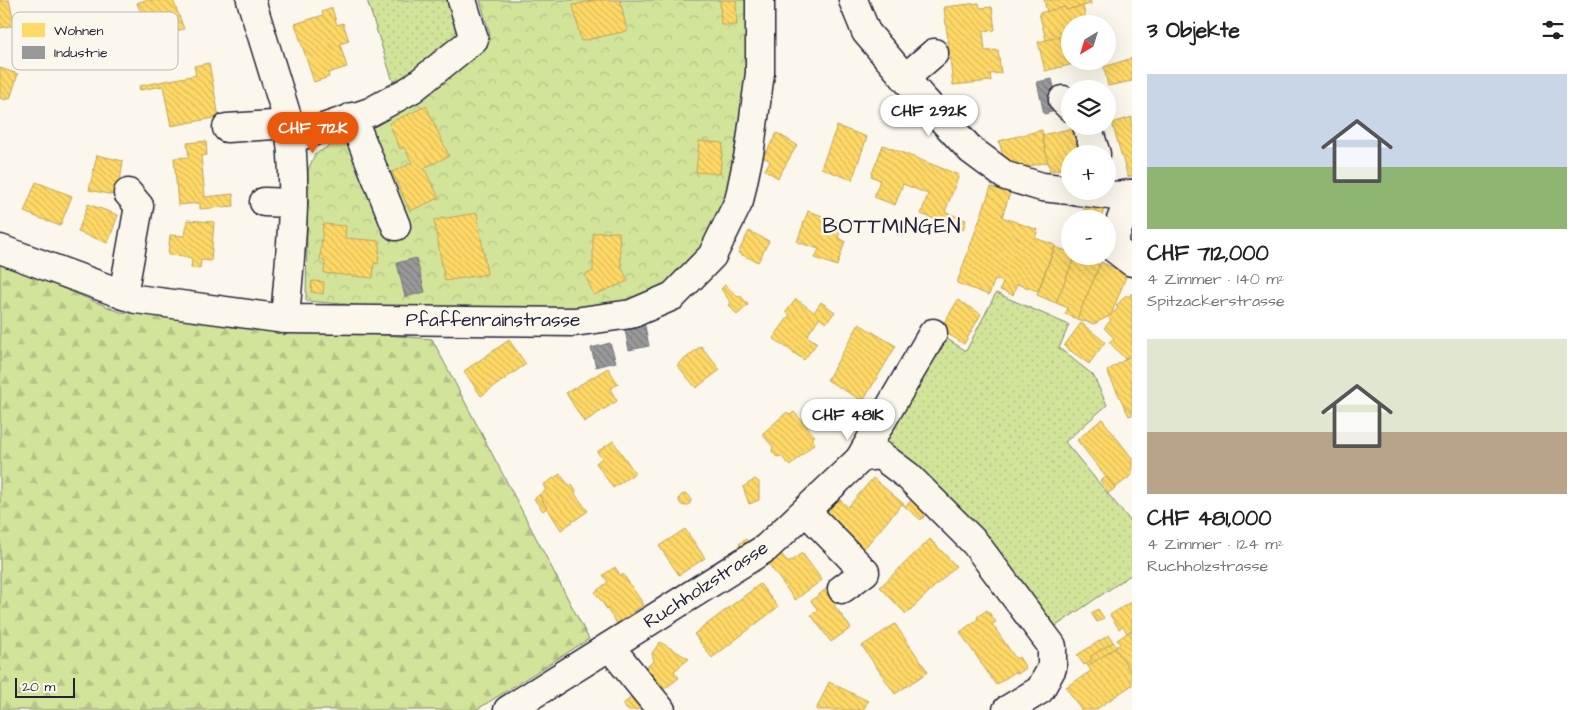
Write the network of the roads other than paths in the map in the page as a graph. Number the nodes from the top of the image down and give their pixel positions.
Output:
1 (462, 0) edge
2 (760, 0) edge
3 (853, 0) edge
4 (256, 2) edge
5 (934, 54) dead end
6 (906, 78) junction
7 (352, 117) junction
8 (227, 128) dead end
9 (290, 132) junction
10 (1061, 189) edge
11 (128, 193) dead end
12 (1120, 194) edge
13 (264, 202) dead end
14 (293, 203) junction
15 (396, 226) dead end
16 (0, 249) edge
17 (1132, 262) edge
18 (123, 295) junction
19 (285, 319) junction
20 (932, 333) dead end
21 (859, 460) junction
22 (806, 511) junction
23 (842, 588) dead end
24 (610, 647) junction
25 (508, 710) edge
26 (661, 710) edge
27 (1007, 710) edge

1 - 7 street
2 - 19 street, Pfaffenrainstrasse
3 - 6 street
4 - 9 street
5 - 6 street
6 - 10 street
7 - 9 street
7 - 15 street
8 - 9 street
9 - 14 street
11 - 18 street
12 - 17 street
13 - 14 street
14 - 19 street
16 - 18 street, Pfaffenrainstrasse
18 - 19 street, Pfaffenrainstrasse
20 - 21 street, Ruchholzstrasse
21 - 22 street, Ruchholzstrasse
21 - 27 street
22 - 23 street
22 - 24 street, Ruchholzstrasse
24 - 25 street, Ruchholzstrasse
24 - 26 street

